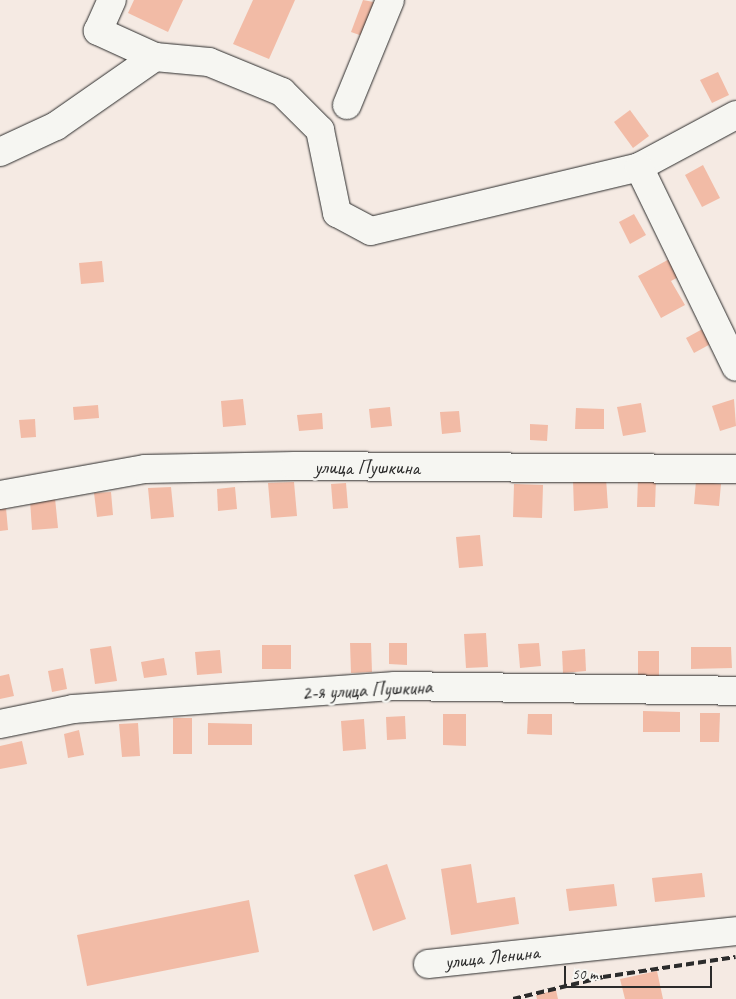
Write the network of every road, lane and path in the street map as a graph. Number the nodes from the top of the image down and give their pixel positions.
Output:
1 (112, 0) edge
2 (390, 0) edge
3 (156, 57) junction
4 (347, 105) dead end
5 (736, 115) edge
6 (0, 152) edge
7 (639, 167) junction
8 (736, 367) edge
9 (736, 469) edge
10 (0, 495) edge
11 (736, 691) edge
12 (0, 724) edge
13 (736, 931) edge
14 (428, 964) dead end

1 - 3 street
2 - 4 street
3 - 6 street
3 - 7 street
5 - 7 street
7 - 8 street
9 - 10 street, улица Пушкина
11 - 12 street, 2-я улица Пушкина
13 - 14 street, улица Ленина

